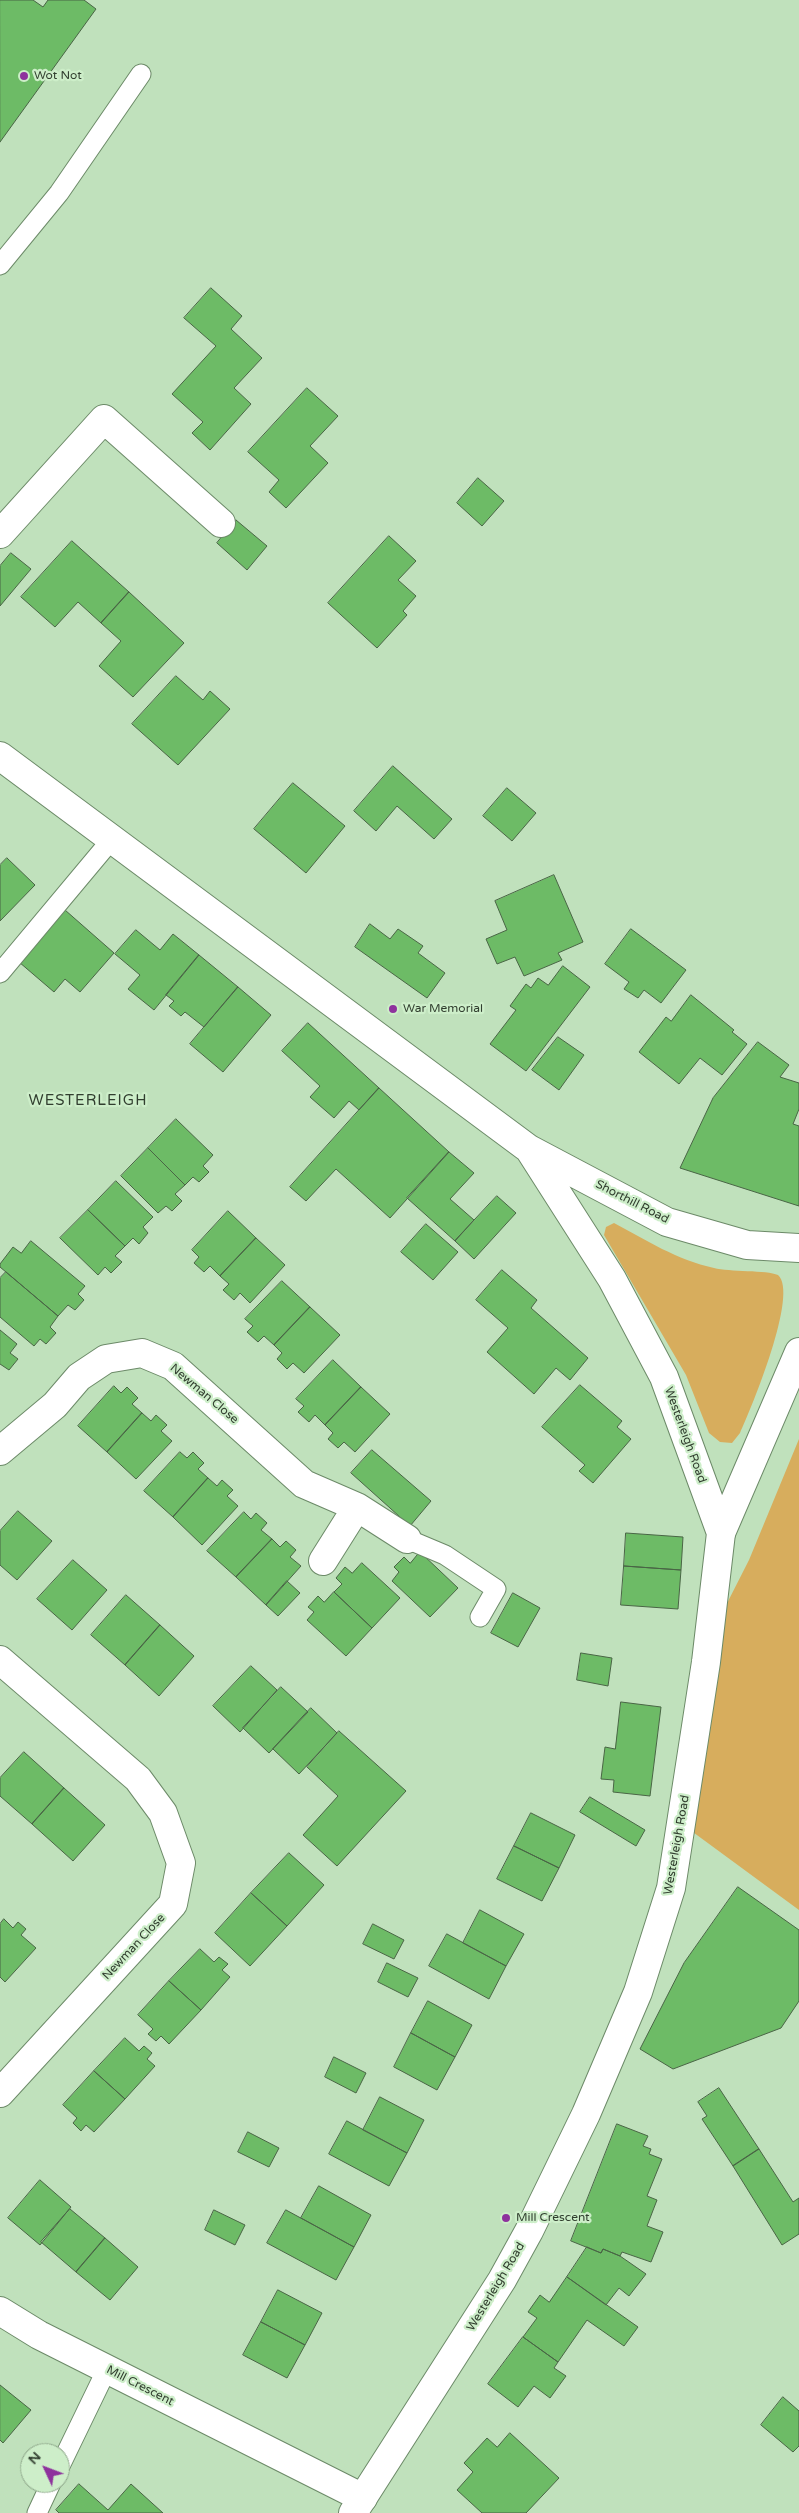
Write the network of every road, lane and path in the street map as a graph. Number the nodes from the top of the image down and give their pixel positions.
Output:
1 (141, 74) dead end
2 (0, 265) edge
3 (221, 524) dead end
4 (0, 534) edge
5 (0, 756) edge
6 (112, 839) junction
7 (0, 973) edge
8 (529, 1148) junction
9 (799, 1248) edge
10 (799, 1352) edge
11 (0, 1450) edge
12 (357, 1507) junction
13 (721, 1533) junction
14 (407, 1539) joint
15 (323, 1561) dead end
16 (480, 1617) dead end
17 (0, 1660) edge
18 (0, 2093) edge
19 (0, 2311) edge
20 (107, 2369) junction
21 (70, 2445) edge
22 (47, 2493) edge
23 (358, 2506) edge
24 (37, 2513) edge

1 - 2 lane
3 - 4 street
5 - 6 street
6 - 7 lane
6 - 8 street
8 - 9 street, Shorthill Road
8 - 13 street, Westerleigh Road
10 - 13 street
11 - 12 street, Newman Close
12 - 14 street, Newman Close
12 - 15 street
13 - 23 street, Westerleigh Road
14 - 16 lane
17 - 18 street, Newman Close
19 - 20 street, Mill Crescent
20 - 21 lane
20 - 23 street, Mill Crescent
22 - 24 lane

